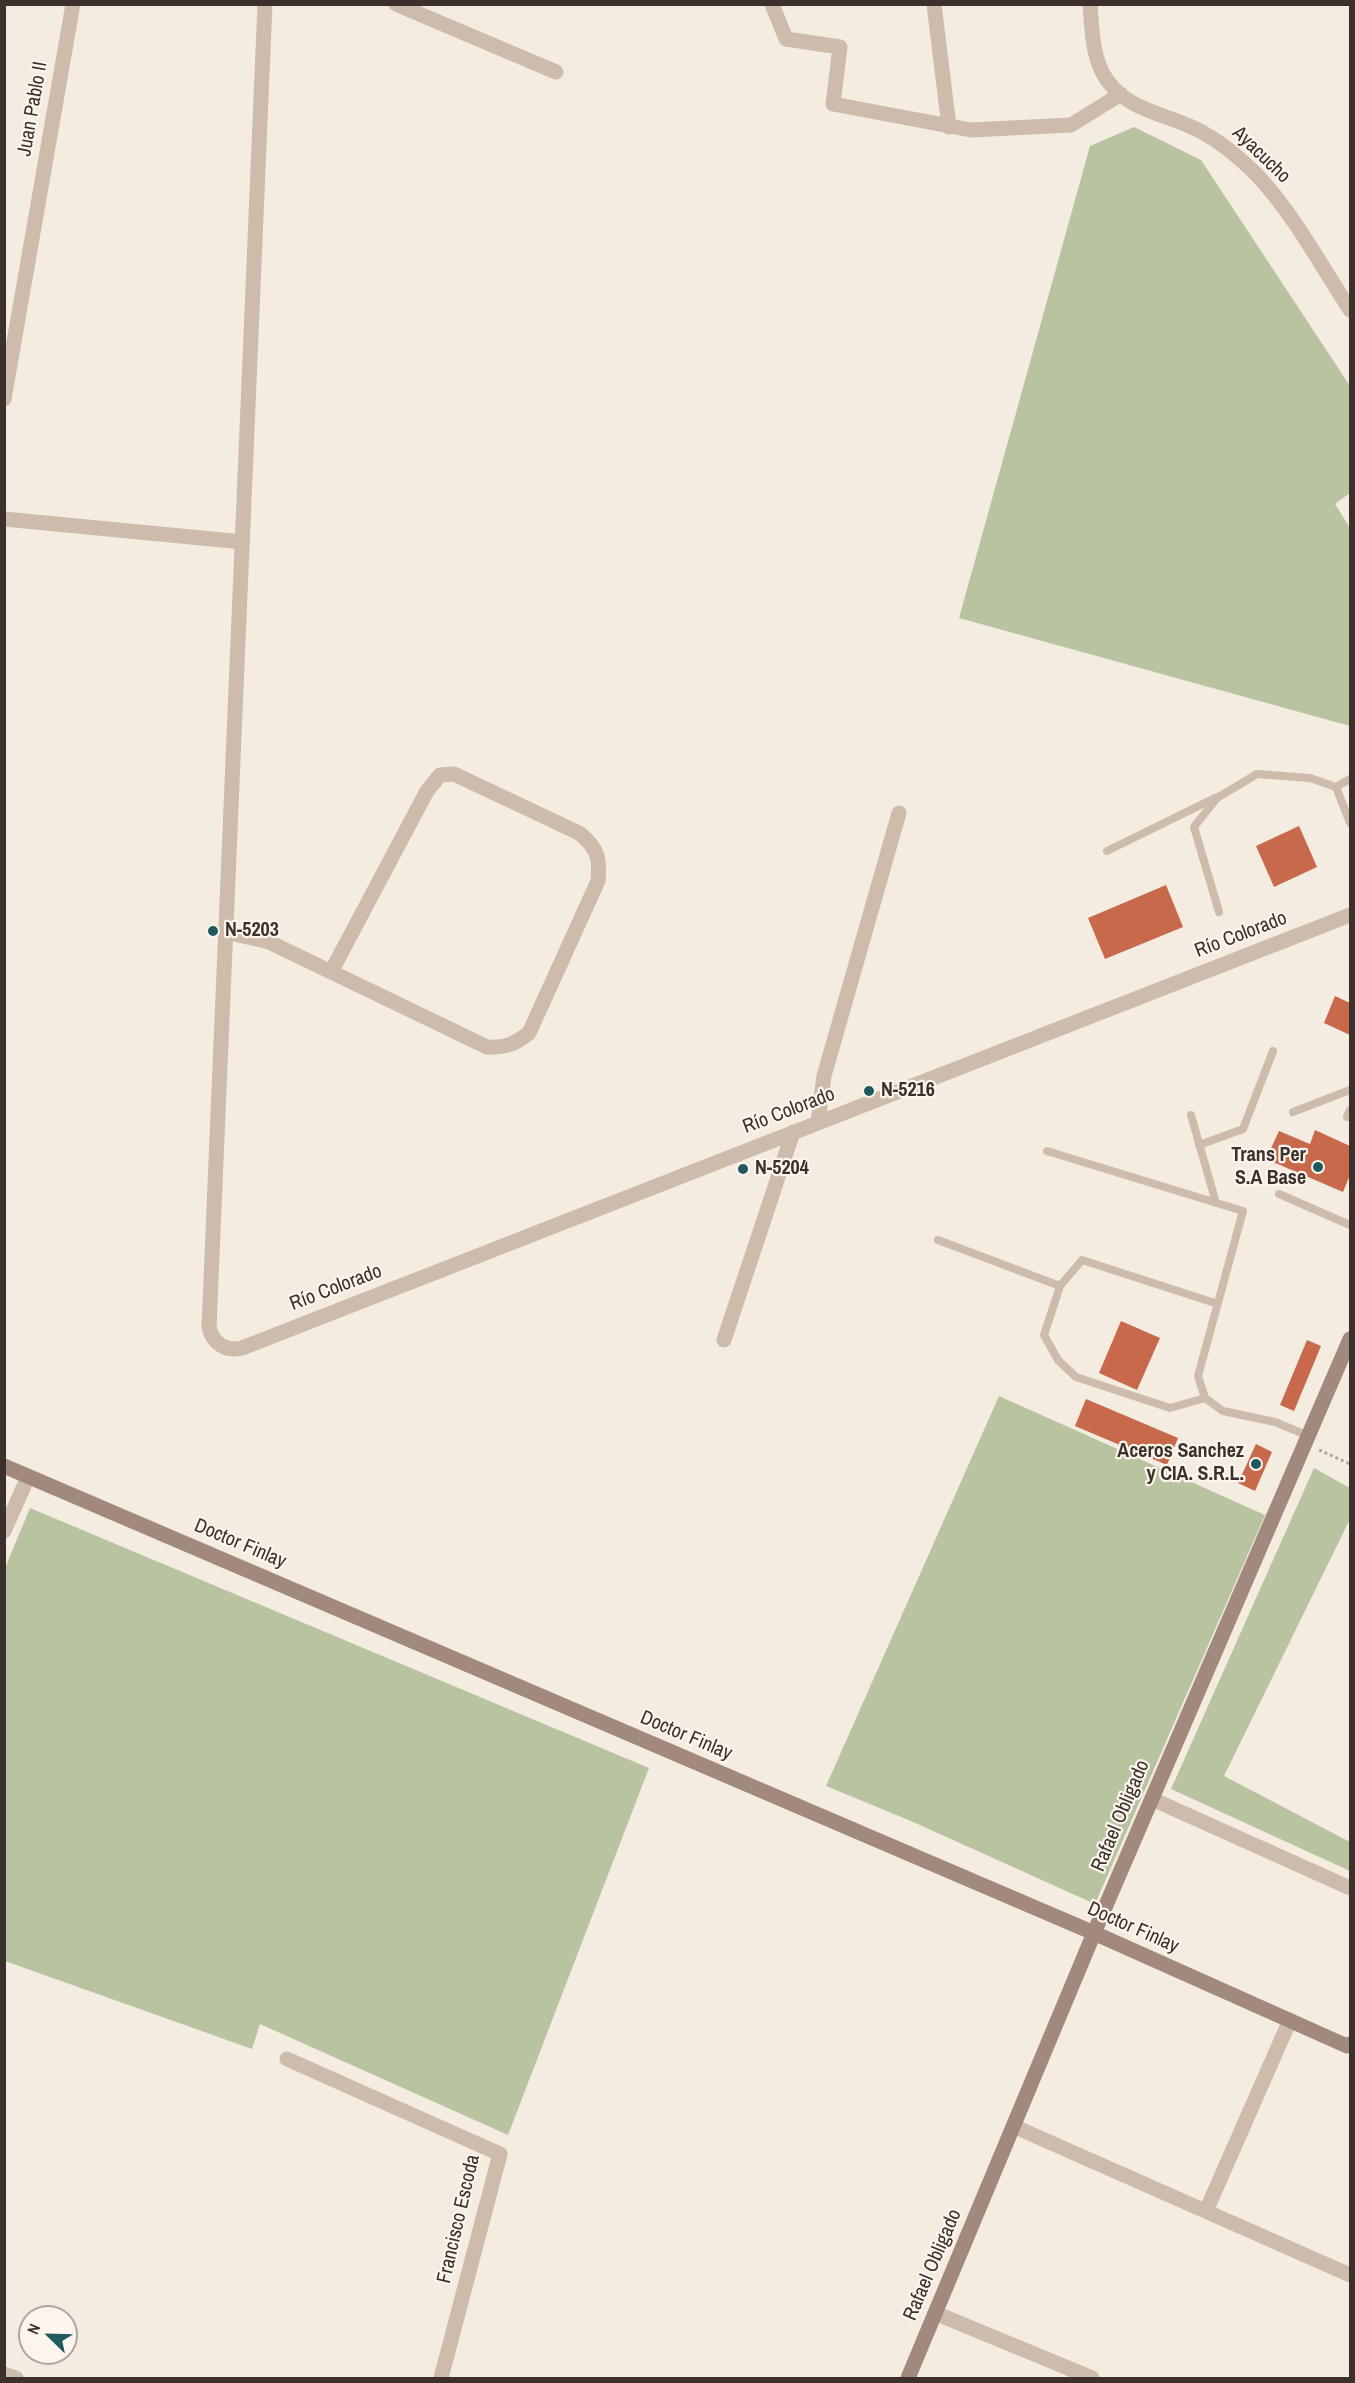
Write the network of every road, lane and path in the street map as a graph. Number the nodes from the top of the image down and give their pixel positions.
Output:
1 (73, 4) edge
2 (265, 4) edge
3 (396, 4) edge
4 (772, 4) edge
5 (934, 4) edge
6 (1090, 4) edge
7 (556, 72) dead end
8 (1121, 94) junction
9 (950, 127) junction
10 (1350, 310) edge
11 (4, 399) edge
12 (4, 519) edge
13 (243, 542) junction
14 (1350, 779) edge
15 (1336, 787) junction
16 (1216, 798) junction
17 (898, 813) dead end
18 (1350, 823) edge
19 (1107, 851) dead end
20 (1219, 912) dead end
21 (1350, 915) edge
22 (226, 932) junction
23 (331, 972) junction
24 (1273, 1051) dead end
25 (1350, 1090) edge
26 (1293, 1112) dead end
27 (1191, 1115) dead end
28 (818, 1122) junction
29 (793, 1132) junction
30 (1199, 1145) junction
31 (1047, 1151) dead end
32 (1279, 1194) dead end
33 (1216, 1203) junction
34 (1350, 1225) edge
35 (938, 1240) dead end
36 (1060, 1286) junction
37 (1218, 1304) junction
38 (1350, 1339) edge
39 (724, 1340) dead end
40 (1205, 1398) junction
41 (1307, 1440) junction
42 (1350, 1464) edge
43 (4, 1466) edge
44 (28, 1477) junction
45 (4, 1531) edge
46 (1152, 1798) junction
47 (1350, 1888) edge
48 (1094, 1933) junction
49 (1290, 2020) junction
50 (1349, 2046) edge
51 (287, 2059) dead end
52 (1013, 2126) junction
53 (1206, 2211) junction
54 (1350, 2275) edge
55 (935, 2313) junction
56 (4, 2374) edge
57 (16, 2379) edge
58 (441, 2379) edge
59 (908, 2379) edge
60 (1092, 2379) edge

1 - 11 street, Juan Pablo II
2 - 13 street
3 - 7 street
4 - 9 street
5 - 9 street
6 - 8 street, Ayacucho
8 - 9 street
8 - 10 street, Ayacucho
12 - 13 street
13 - 22 street
14 - 15 lane
15 - 16 lane
15 - 18 lane
16 - 19 lane
16 - 20 lane
17 - 28 street
21 - 28 street, Río Colorado
22 - 23 street
22 - 29 street, Río Colorado
23 - 23 street
24 - 30 lane
25 - 26 lane
27 - 30 lane
28 - 29 street, Río Colorado
29 - 39 street
30 - 33 lane
31 - 33 lane
32 - 34 lane
33 - 37 lane
35 - 36 lane
36 - 37 lane
36 - 40 lane
37 - 40 lane
38 - 41 street, Rafael Obligado
40 - 41 lane
41 - 42 path
41 - 46 street, Rafael Obligado
43 - 44 street, Doctor Finlay
44 - 45 street
44 - 48 street, Doctor Finlay
46 - 47 street
46 - 48 street, Rafael Obligado
48 - 49 street, Doctor Finlay
48 - 52 street, Rafael Obligado
49 - 50 street, Doctor Finlay
49 - 53 street
51 - 58 street, Francisco Escoda
52 - 53 street
52 - 55 street, Rafael Obligado
53 - 54 street
55 - 59 street, Rafael Obligado
55 - 60 street
56 - 57 street

